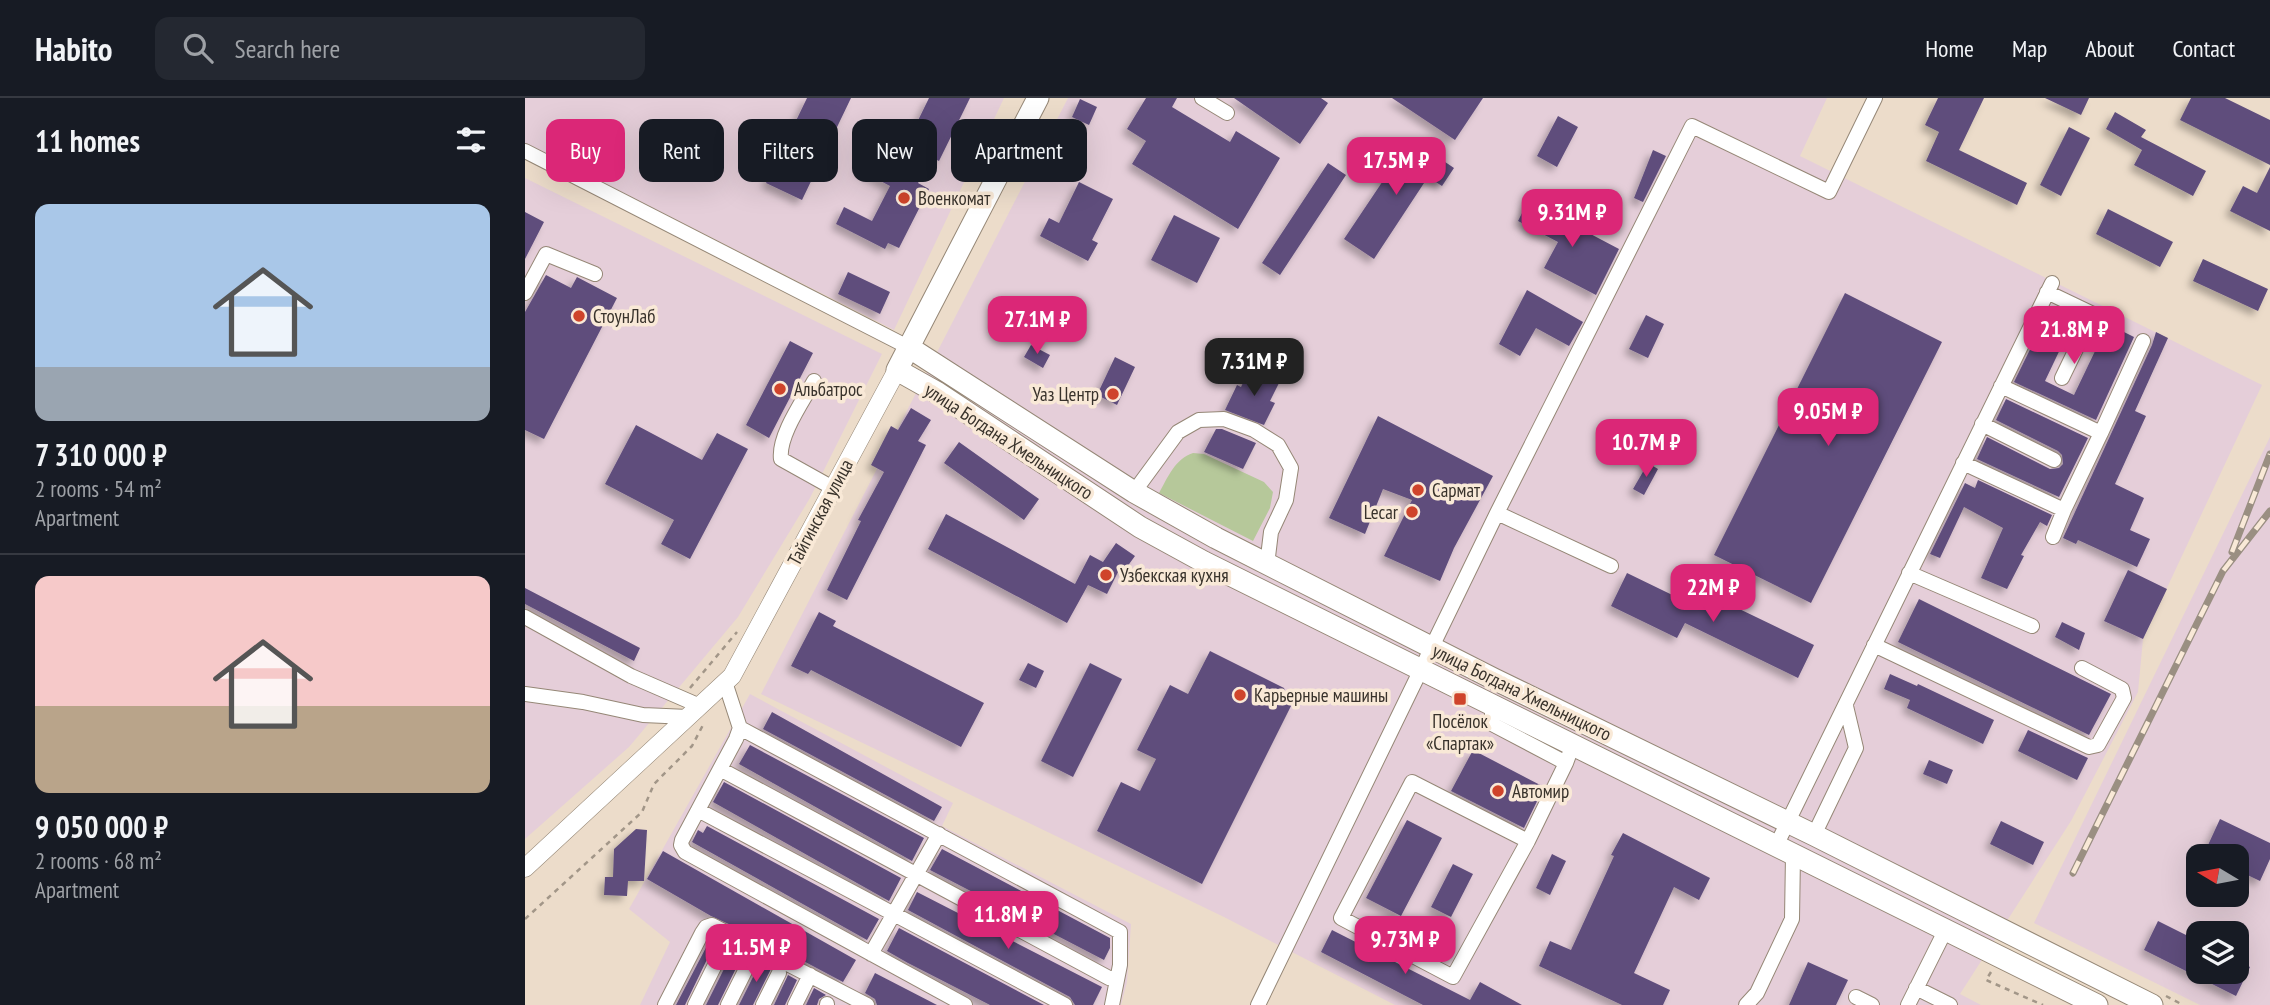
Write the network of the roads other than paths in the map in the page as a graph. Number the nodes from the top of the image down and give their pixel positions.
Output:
1 (1038, 98) edge
2 (1202, 98) edge
3 (1875, 98) edge
4 (1227, 113) dead end
5 (525, 151) edge
6 (595, 274) dead end
7 (525, 293) edge
8 (2143, 341) dead end
9 (910, 348) junction
10 (897, 370) junction
11 (2062, 378) dead end
12 (814, 381) dead end
13 (2001, 386) junction
14 (1982, 424) junction
15 (2101, 433) junction
16 (2054, 460) dead end
17 (1963, 463) junction
18 (833, 488) junction
19 (1135, 492) junction
20 (2064, 510) junction
21 (1497, 513) junction
22 (2053, 537) dead end
23 (1216, 538) junction
24 (1204, 562) junction
25 (1267, 565) junction
26 (1611, 566) dead end
27 (1909, 573) junction
28 (525, 618) edge
29 (2032, 626) dead end
30 (1874, 645) junction
31 (1433, 648) junction
32 (2082, 668) dead end
33 (1422, 670) junction
34 (725, 682) junction
35 (525, 694) edge
36 (1846, 706) junction
37 (697, 708) junction
38 (740, 728) junction
39 (1570, 754) junction
40 (720, 769) junction
41 (698, 810) junction
42 (1787, 823) junction
43 (939, 834) junction
44 (1814, 835) junction
45 (1528, 841) junction
46 (1785, 850) junction
47 (525, 867) edge
48 (916, 874) junction
49 (894, 914) junction
50 (1947, 929) junction
51 (757, 947) junction
52 (723, 949) dead end
53 (871, 954) junction
54 (779, 973) dead end
55 (810, 975) junction
56 (1109, 978) dead end
57 (1916, 988) junction
58 (1856, 997) dead end
59 (862, 1004) edge
60 (665, 1005) edge
61 (695, 1005) edge
62 (727, 1005) edge
63 (763, 1005) edge
64 (795, 1005) edge
65 (965, 1005) edge
66 (1065, 1005) edge
67 (1112, 1005) edge
68 (1258, 1005) edge
69 (1746, 1005) edge
70 (1872, 1005) edge
71 (1908, 1005) edge
72 (1950, 1005) edge
73 (2097, 1005) edge
74 (2152, 1005) edge

1 - 9 highway, Тайгинская улица
2 - 4 lane
3 - 21 lane
5 - 9 lane
6 - 7 lane
8 - 15 lane
9 - 10 highway, Тайгинская улица
9 - 19 highway, улица Богдана Хмельницкого
10 - 18 main road, Тайгинская улица
10 - 24 highway, улица Богдана Хмельницкого
11 - 13 lane
12 - 18 lane
13 - 14 lane
13 - 15 lane
14 - 16 lane
14 - 17 lane
15 - 20 lane
17 - 20 lane
17 - 27 lane
18 - 34 main road, Тайгинская улица
19 - 23 highway, улица Богдана Хмельницкого
19 - 25 lane
20 - 22 lane
21 - 26 lane
21 - 31 lane
23 - 24 highway
23 - 25 highway, улица Богдана Хмельницкого
24 - 33 highway, улица Богдана Хмельницкого
25 - 31 highway, улица Богдана Хмельницкого
27 - 29 lane
27 - 30 lane
28 - 37 lane
30 - 32 lane
30 - 36 lane
31 - 33 lane
31 - 42 highway, улица Богдана Хмельницкого
33 - 39 highway, улица Богдана Хмельницкого
33 - 68 lane
34 - 37 main road, Тайгинская улица
34 - 38 lane
35 - 37 lane
36 - 42 lane
36 - 44 lane
37 - 47 main road, Тайгинская улица
38 - 40 lane
38 - 43 lane
39 - 45 lane
39 - 46 highway, улица Богдана Хмельницкого
40 - 41 lane
40 - 48 lane
41 - 49 lane
41 - 53 lane
42 - 44 highway, улица Богдана Хмельницкого
42 - 46 lane
43 - 48 lane
43 - 67 lane
44 - 74 highway, улица Богдана Хмельницкого
45 - 45 lane
46 - 50 highway, улица Богдана Хмельницкого
46 - 69 lane
48 - 49 lane
48 - 56 lane
49 - 53 lane
49 - 66 lane
50 - 57 lane
50 - 73 highway, улица Богдана Хмельницкого
51 - 55 lane
51 - 60 lane
51 - 62 lane
52 - 61 lane
53 - 65 lane
54 - 63 lane
55 - 59 lane
55 - 64 lane
57 - 71 lane
57 - 72 lane
58 - 70 lane

